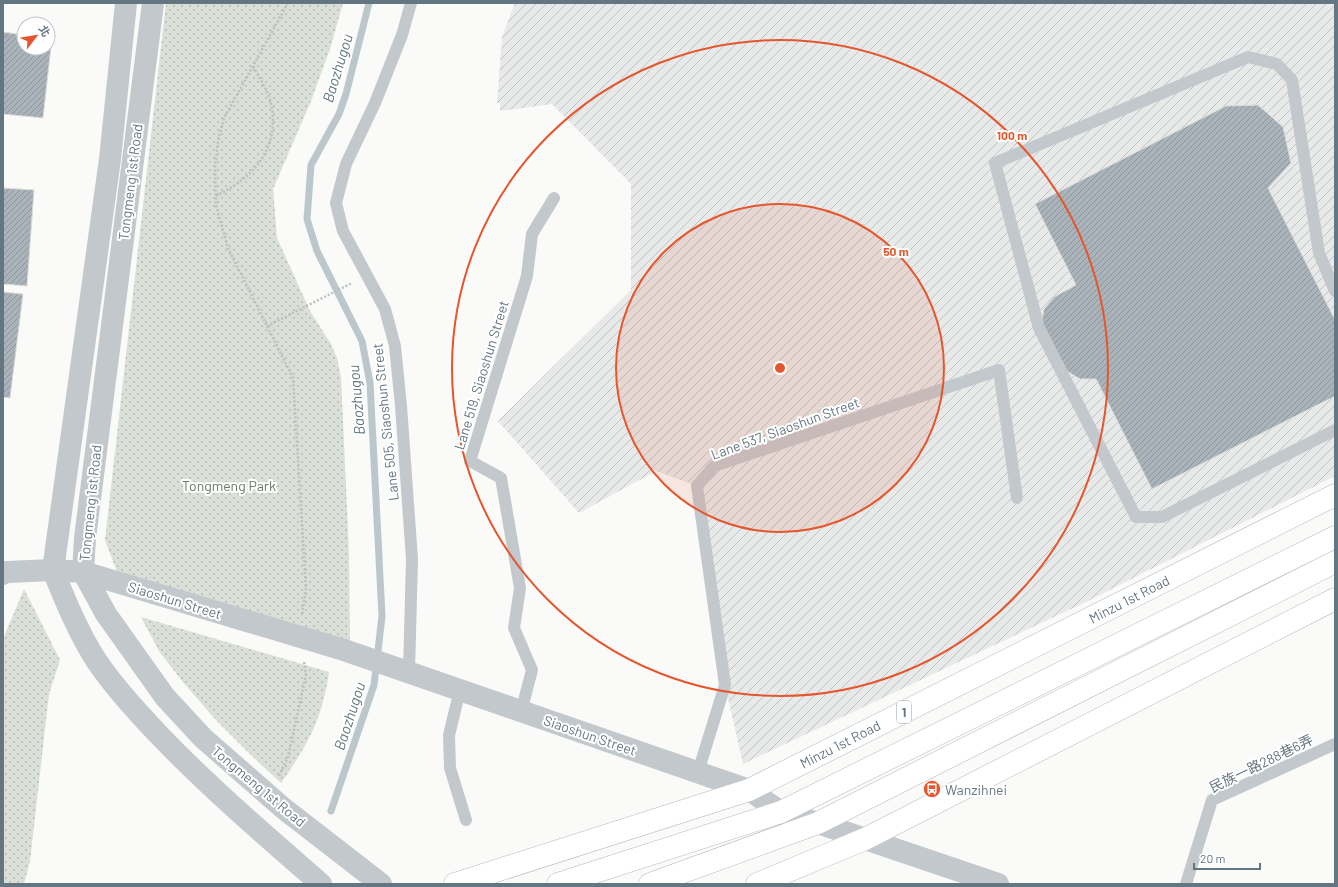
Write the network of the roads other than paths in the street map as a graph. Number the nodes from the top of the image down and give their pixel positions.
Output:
1 (126, 3) edge
2 (153, 3) edge
3 (411, 3) edge
4 (554, 198) dead end
5 (1335, 291) edge
6 (1335, 430) edge
7 (1335, 495) edge
8 (1017, 498) dead end
9 (1335, 537) edge
10 (1335, 562) edge
11 (4, 570) edge
12 (52, 570) junction
13 (83, 572) junction
14 (1335, 599) edge
15 (402, 670) junction
16 (460, 690) junction
17 (521, 712) junction
18 (1335, 744) edge
19 (698, 772) junction
20 (749, 790) junction
21 (781, 812) junction
22 (466, 820) dead end
23 (818, 822) junction
24 (865, 839) junction
25 (987, 882) edge
26 (321, 884) edge
27 (381, 884) edge
28 (455, 884) edge
29 (558, 884) edge
30 (650, 884) edge
31 (757, 884) edge
32 (1186, 884) edge

1 - 12 street, Tongmeng 1st Road
2 - 13 street, Tongmeng 1st Road
3 - 15 lane, Lane 505, Siaoshun Street
4 - 17 lane, Lane 519, Siaoshun Street
5 - 6 lane
7 - 20 main road, Minzu 1st Road / 1
8 - 19 lane, Lane 537, Siaoshun Street
9 - 21 main road
10 - 23 main road
11 - 12 street, Siaoshun Street
12 - 13 street, Siaoshun Street
12 - 26 street
13 - 15 street, Siaoshun Street
13 - 27 street, Tongmeng 1st Road
14 - 24 main road
15 - 16 street, Siaoshun Street
16 - 17 street, Siaoshun Street
16 - 22 lane
17 - 19 street, Siaoshun Street
18 - 32 lane, 民族一路288巷6弄
19 - 20 street, Siaoshun Street
20 - 21 street, Siaoshun Street
20 - 28 main road, Minzu 1st Road / 1
21 - 23 street, Siaoshun Street
21 - 29 main road
23 - 24 street, Siaoshun Street
23 - 30 main road
24 - 25 street, Siaoshun Street
24 - 31 main road

